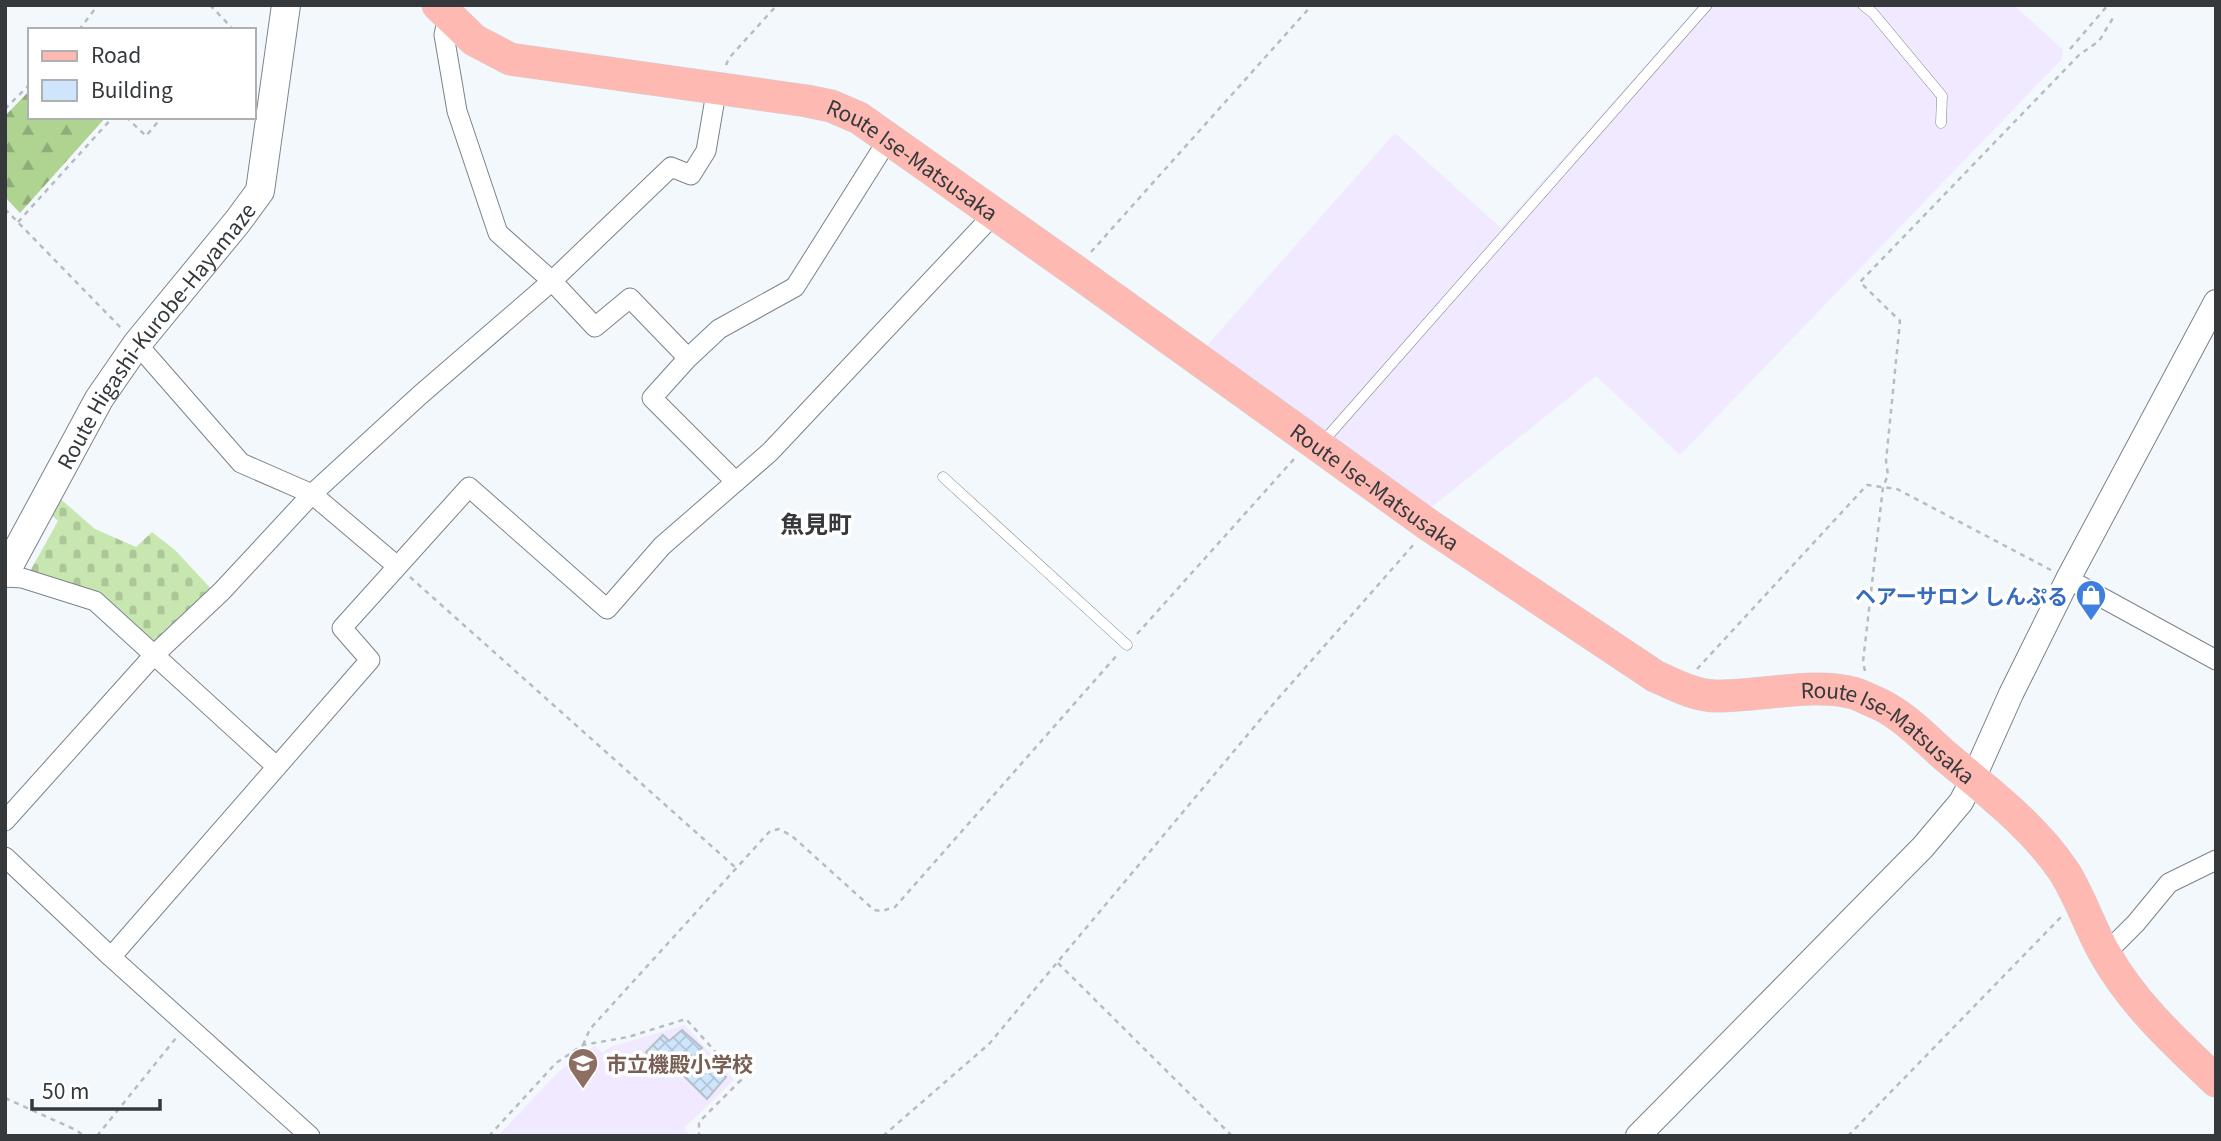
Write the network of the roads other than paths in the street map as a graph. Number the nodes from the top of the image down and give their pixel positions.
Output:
1 (286, 5) edge
2 (1707, 5) edge
3 (1863, 5) edge
4 (443, 10) edge
5 (717, 87) junction
6 (1941, 123) dead end
7 (889, 138) junction
8 (995, 213) junction
9 (552, 281) junction
10 (2216, 302) edge
11 (136, 344) junction
12 (688, 358) junction
13 (1314, 444) junction
14 (943, 477) dead end
15 (736, 482) junction
16 (312, 494) junction
17 (397, 566) junction
18 (5, 575) edge
19 (2067, 579) junction
20 (1127, 645) road end
21 (153, 656) junction
22 (2216, 660) edge
23 (277, 766) junction
24 (1973, 779) junction
25 (5, 821) edge
26 (5, 857) edge
27 (2216, 860) edge
28 (2105, 954) junction
29 (111, 957) junction
30 (2213, 1074) edge
31 (310, 1136) edge
32 (1637, 1136) edge

1 - 11 main road, Route Higashi-Kurobe-Hayamaze
2 - 13 lane
3 - 6 lane
4 - 5 main road, Route Ise-Matsusaka
4 - 9 street
5 - 7 main road, Route Ise-Matsusaka
5 - 9 street
7 - 8 main road, Route Ise-Matsusaka
7 - 12 street
8 - 13 main road, Route Ise-Matsusaka
8 - 15 street
9 - 12 street
9 - 16 street
10 - 19 street
11 - 16 street
11 - 18 main road, Route Higashi-Kurobe-Hayamaze
12 - 15 street
13 - 24 main road, Route Ise-Matsusaka
14 - 20 lane
15 - 17 street
16 - 17 street
16 - 21 street
17 - 23 street
18 - 21 street
19 - 22 street
19 - 24 street
21 - 23 street
21 - 25 street
23 - 29 street
24 - 28 main road, Route Ise-Matsusaka
24 - 32 street
26 - 29 street
27 - 28 street
28 - 30 main road, Route Ise-Matsusaka
29 - 31 street

